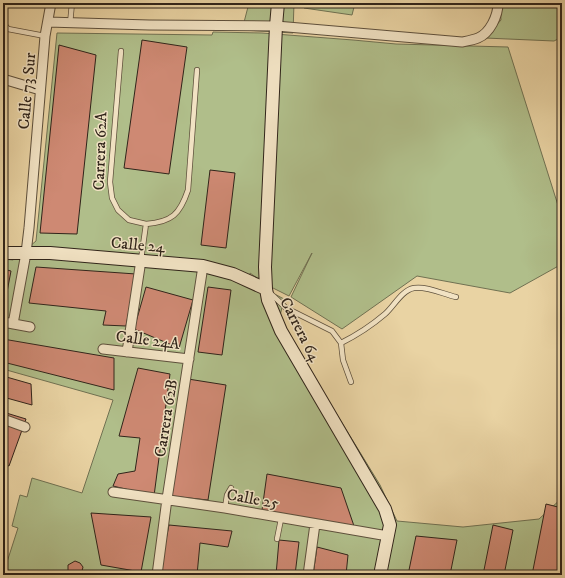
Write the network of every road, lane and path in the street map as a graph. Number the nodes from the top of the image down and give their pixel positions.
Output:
1 (51, 3) edge
2 (72, 3) edge
3 (278, 3) edge
4 (498, 3) edge
5 (48, 22) junction
6 (3, 23) edge
7 (70, 24) junction
8 (276, 26) junction
9 (45, 36) junction
10 (121, 51) dead end
11 (197, 70) dead end
12 (3, 79) edge
13 (40, 90) junction
14 (146, 224) junction
15 (3, 253) edge
16 (26, 253) junction
17 (141, 260) junction
18 (203, 266) junction
19 (266, 289) junction
20 (456, 297) dead end
21 (3, 322) edge
22 (13, 324) junction
23 (30, 327) dead end
24 (341, 343) junction
25 (103, 349) dead end
26 (127, 352) junction
27 (189, 359) junction
28 (351, 382) dead end
29 (3, 419) edge
30 (25, 427) dead end
31 (231, 488) dead end
32 (113, 492) dead end
33 (167, 499) junction
34 (225, 508) junction
35 (281, 519) junction
36 (315, 524) junction
37 (388, 536) junction
38 (277, 539) dead end
39 (157, 575) edge
40 (308, 575) edge
41 (380, 575) edge

1 - 5 street, Calle 73 Sur
2 - 7 lane
3 - 8 street, Carrera 64
4 - 8 street
5 - 7 street
5 - 9 street, Calle 73 Sur
6 - 9 lane
7 - 8 street
8 - 19 street, Carrera 64
9 - 13 street, Calle 73 Sur
10 - 14 lane, Carrera 62A
11 - 14 lane
12 - 13 street
13 - 16 street, Calle 73 Sur
14 - 17 lane
15 - 16 street, Calle 24
16 - 17 street, Calle 24
16 - 22 street, Calle 73 Sur
17 - 18 street, Calle 24
17 - 26 street
18 - 19 street, Calle 24
18 - 27 street, Carrera 62B
19 - 24 lane
19 - 37 street, Carrera 64
20 - 24 lane
21 - 22 street
22 - 23 street
24 - 28 lane
25 - 26 street, Calle 24A
26 - 27 street, Calle 24A
27 - 33 street, Carrera 62B
29 - 30 street
31 - 34 lane
32 - 33 street, Calle 25
33 - 34 street, Calle 25
33 - 39 street, Carrera 62B
34 - 35 street, Calle 25
35 - 36 street, Calle 25
35 - 38 lane
36 - 37 street, Calle 25
36 - 40 street
37 - 41 street, Carrera 64

